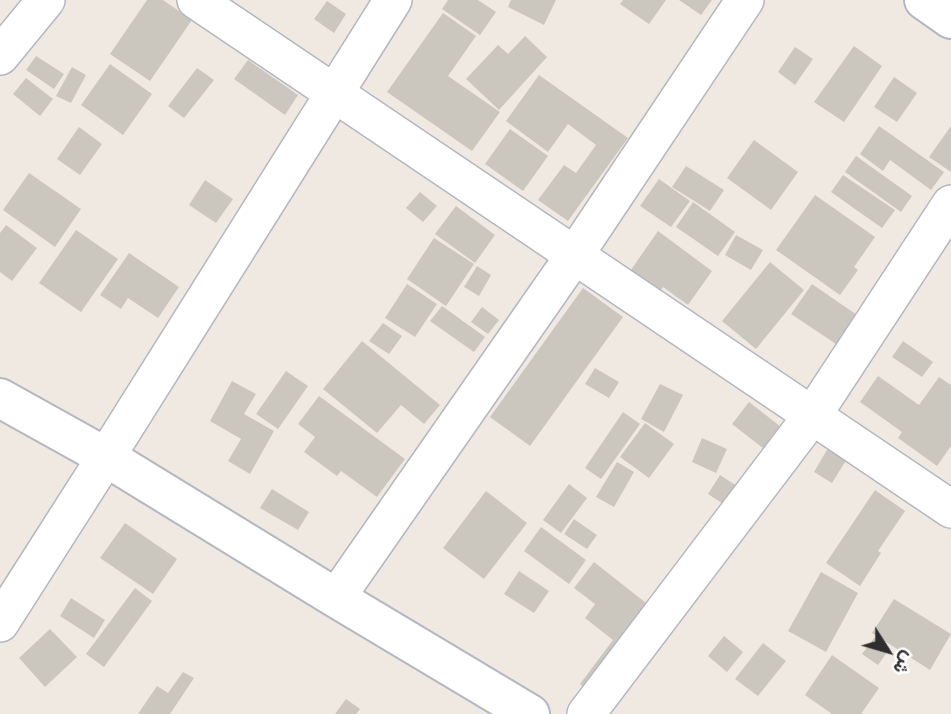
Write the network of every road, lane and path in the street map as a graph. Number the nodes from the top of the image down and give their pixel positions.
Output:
1 (46, 0) edge
2 (196, 0) edge
3 (393, 0) edge
4 (746, 0) edge
5 (924, 0) edge
6 (951, 19) edge
7 (0, 56) edge
8 (334, 94) junction
9 (951, 204) edge
10 (575, 256) junction
11 (0, 398) edge
12 (811, 416) junction
13 (106, 457) junction
14 (951, 509) edge
15 (336, 598) junction
16 (0, 623) edge
17 (530, 714) edge
18 (586, 714) edge

1 - 7 street
2 - 8 street
3 - 8 street
4 - 10 street
5 - 6 main road
8 - 10 street
8 - 13 street
9 - 12 street
10 - 12 street
10 - 15 street
11 - 13 main road
12 - 14 street
12 - 18 street
13 - 15 main road
13 - 16 street
15 - 17 main road

